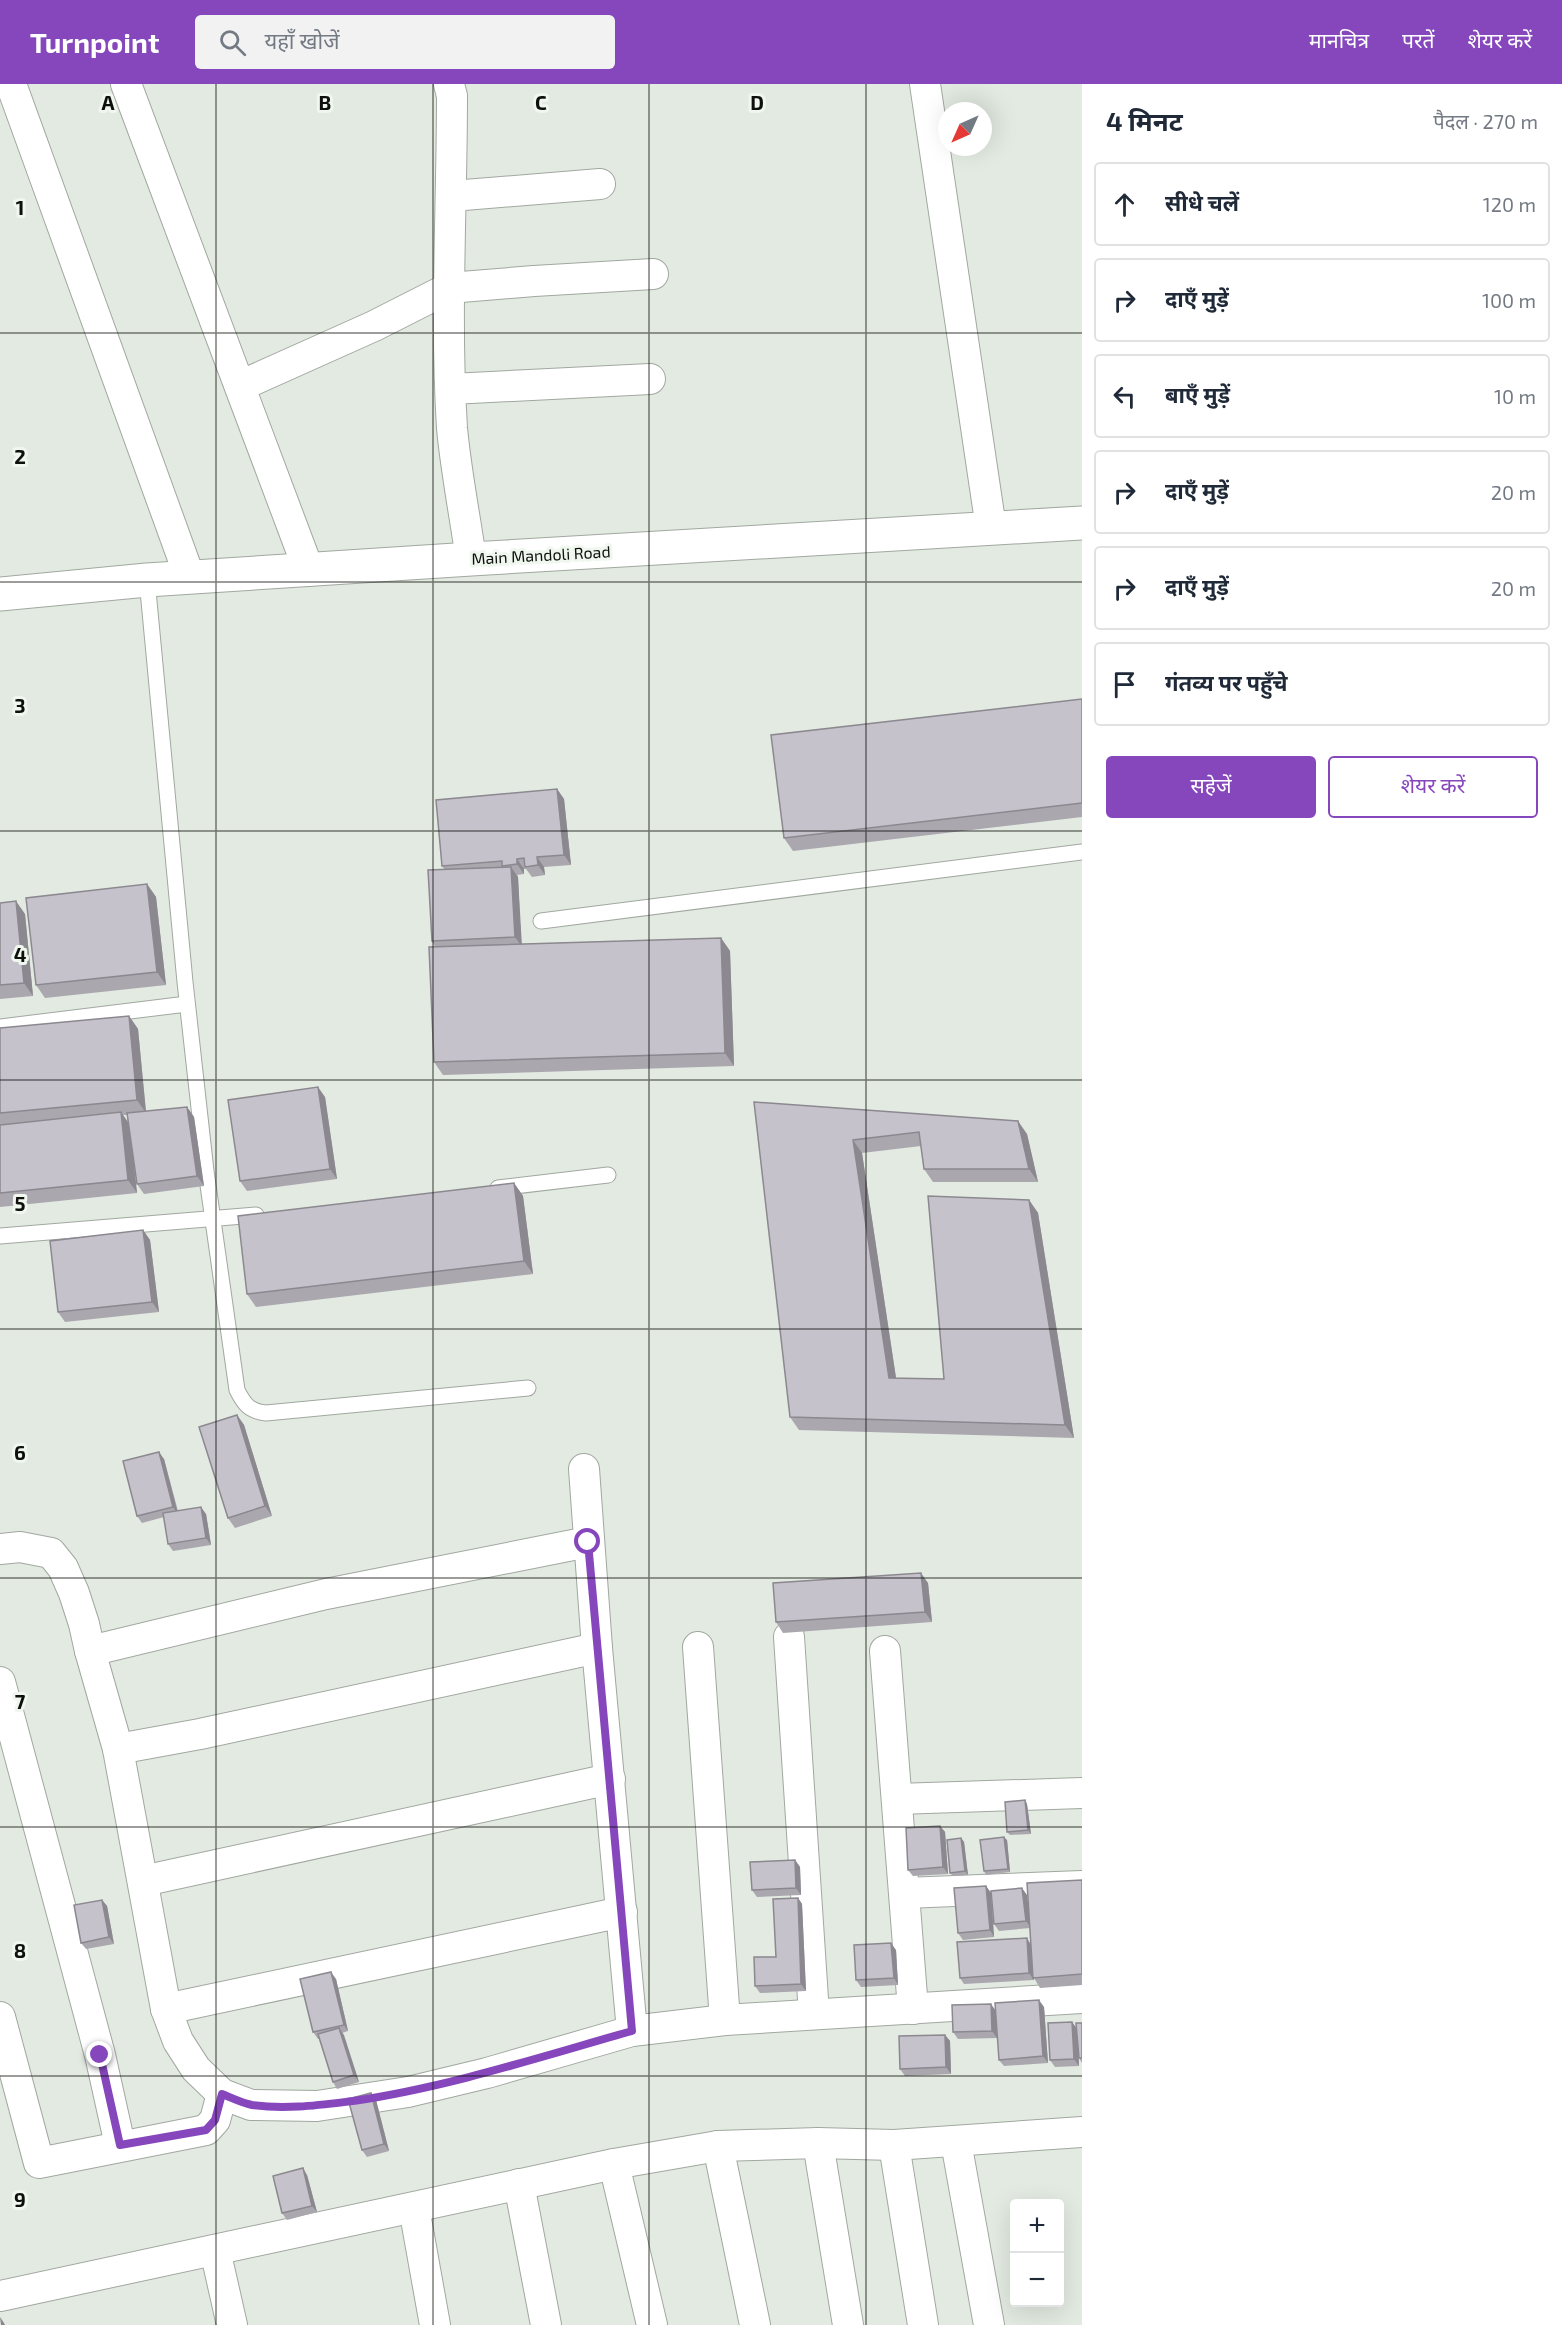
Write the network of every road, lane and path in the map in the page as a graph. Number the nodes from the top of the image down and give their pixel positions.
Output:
1 (11, 84) edge
2 (129, 84) edge
3 (449, 84) edge
4 (925, 84) edge
5 (600, 184) dead end
6 (452, 196) junction
7 (653, 274) dead end
8 (449, 288) junction
9 (650, 379) dead end
10 (240, 386) junction
11 (451, 389) junction
12 (1082, 523) edge
13 (991, 528) junction
14 (471, 559) junction
15 (309, 570) junction
16 (190, 578) junction
17 (147, 580) junction
18 (0, 594) edge
19 (1082, 852) edge
20 (541, 921) dead end
21 (187, 1004) junction
22 (0, 1027) edge
23 (608, 1175) dead end
24 (480, 1190) edge
25 (272, 1213) edge
26 (214, 1220) junction
27 (0, 1236) edge
28 (528, 1388) dead end
29 (584, 1469) dead end
30 (588, 1542) junction
31 (0, 1549) edge
32 (789, 1637) edge
33 (698, 1647) dead end
34 (597, 1648) junction
35 (90, 1651) junction
36 (885, 1651) dead end
37 (0, 1682) edge
38 (118, 1749) junction
39 (610, 1779) junction
40 (1082, 1793) edge
41 (897, 1798) junction
42 (143, 1881) junction
43 (1082, 1886) edge
44 (904, 1893) junction
45 (622, 1912) junction
46 (1082, 1998) edge
47 (166, 2009) junction
48 (914, 2009) junction
49 (814, 2014) junction
50 (0, 2017) edge
51 (724, 2020) junction
52 (632, 2031) junction
53 (222, 2094) junction
54 (1082, 2133) edge
55 (956, 2142) junction
56 (818, 2143) junction
57 (120, 2145) junction
58 (894, 2145) junction
59 (718, 2146) junction
60 (614, 2164) junction
61 (519, 2184) junction
62 (414, 2208) junction
63 (215, 2250) junction
64 (0, 2296) edge
65 (232, 2325) edge
66 (435, 2325) edge
67 (546, 2325) edge
68 (652, 2325) edge
69 (755, 2325) edge
70 (848, 2325) edge
71 (923, 2325) edge
72 (989, 2325) edge

1 - 16 street
2 - 10 street
3 - 6 street
4 - 13 street
5 - 6 street
6 - 8 street
7 - 8 street
8 - 10 street
8 - 11 street
9 - 11 street
10 - 15 street
11 - 14 street
12 - 13 street, Main Mandoli Road
13 - 14 street, Main Mandoli Road
14 - 15 street, Main Mandoli Road
15 - 16 street, Main Mandoli Road
16 - 17 street, Main Mandoli Road
17 - 18 street, Main Mandoli Road
17 - 21 lane
19 - 20 lane
21 - 22 lane
21 - 26 lane
23 - 24 lane
25 - 26 lane
26 - 27 lane
26 - 28 lane
29 - 30 street
30 - 34 street
30 - 35 street
31 - 35 street
32 - 49 street
33 - 51 street
34 - 38 street
34 - 39 street
35 - 38 street
36 - 41 street
37 - 57 street
38 - 42 street
39 - 42 street
39 - 45 street
40 - 41 street
41 - 44 street
42 - 47 street
43 - 44 street
44 - 48 street
45 - 47 street
45 - 52 street
46 - 48 street
47 - 53 street
48 - 49 street
49 - 51 street
50 - 57 street
51 - 52 street
52 - 53 street
53 - 57 street
54 - 55 street
55 - 58 street
55 - 72 street
56 - 58 street
56 - 59 street
56 - 70 street
58 - 71 street
59 - 60 street
59 - 69 street
60 - 61 street
60 - 68 street
61 - 62 street
61 - 67 street
62 - 63 street
62 - 66 street
63 - 64 street
63 - 65 street

